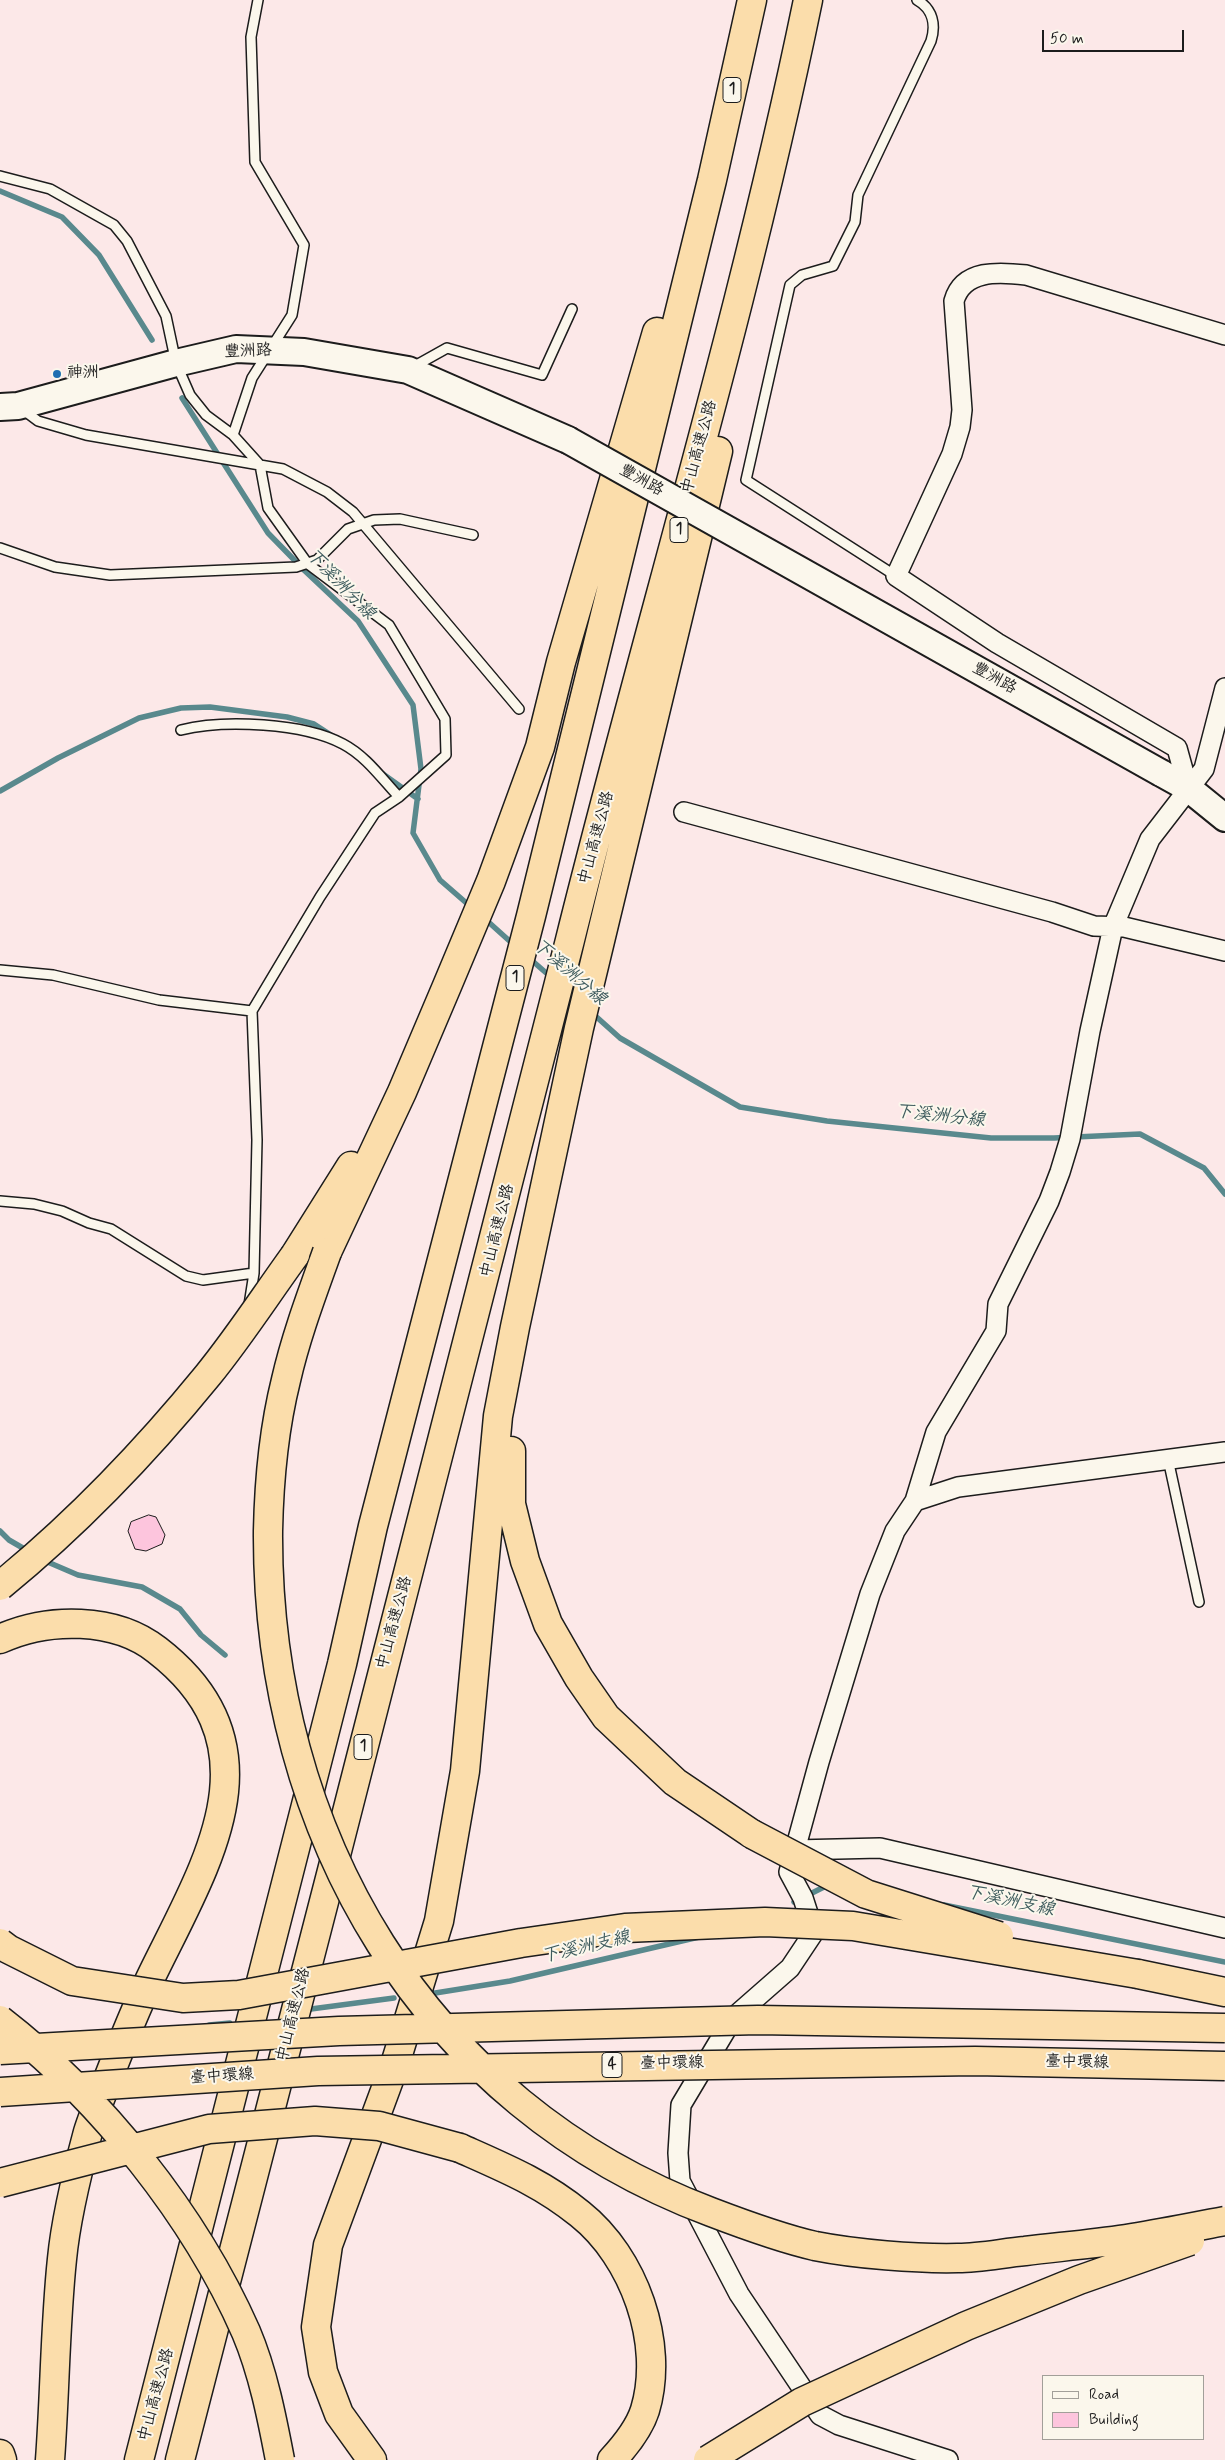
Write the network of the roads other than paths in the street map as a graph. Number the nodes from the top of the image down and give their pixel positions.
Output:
1 (258, 0) edge
2 (752, 0) edge
3 (808, 0) edge
4 (917, 0) edge
5 (783, 121) junction
6 (0, 176) edge
7 (712, 180) junction
8 (572, 309) dead end
9 (1225, 335) edge
10 (269, 350) junction
11 (176, 363) junction
12 (408, 370) junction
13 (9, 406) edge
14 (233, 435) junction
15 (260, 465) junction
16 (363, 524) junction
17 (473, 535) dead end
18 (0, 548) edge
19 (308, 564) junction
20 (896, 576) junction
21 (1225, 688) edge
22 (519, 709) dead end
23 (180, 730) dead end
24 (1188, 788) junction
25 (399, 797) junction
26 (684, 812) dead end
27 (1225, 818) edge
28 (1113, 927) junction
29 (1225, 951) edge
30 (0, 970) edge
31 (252, 1011) junction
32 (365, 1153) junction
33 (0, 1201) edge
34 (254, 1273) junction
35 (515, 1327) junction
36 (1225, 1452) edge
37 (1168, 1459) junction
38 (915, 1501) junction
39 (0, 1586) edge
40 (0, 1596) edge
41 (1199, 1602) dead end
42 (0, 1638) edge
43 (795, 1850) junction
44 (1225, 1928) edge
45 (0, 1943) edge
46 (1138, 1974) junction
47 (1225, 1992) edge
48 (0, 2020) edge
49 (1225, 2028) edge
50 (0, 2050) edge
51 (1225, 2066) edge
52 (0, 2092) edge
53 (0, 2183) edge
54 (1225, 2221) edge
55 (1225, 2230) edge
56 (0, 2454) edge
57 (2, 2460) edge
58 (50, 2460) edge
59 (140, 2460) edge
60 (180, 2460) edge
61 (280, 2460) edge
62 (372, 2460) edge
63 (612, 2460) edge
64 (708, 2460) edge
65 (948, 2460) edge

1 - 10 lane
2 - 7 highway, 中山高速公路 / 1
3 - 5 highway, 中山高速公路 / 1
4 - 20 lane
5 - 35 highway
5 - 60 highway, 中山高速公路 / 1
6 - 11 lane
7 - 32 highway
7 - 59 highway, 中山高速公路 / 1
8 - 12 lane
9 - 20 street
10 - 11 street, 豐洲路
10 - 12 street, 豐洲路
10 - 14 lane
11 - 13 street, 豐洲路
11 - 14 lane
12 - 24 street, 豐洲路, bridge
13 - 15 lane
14 - 15 lane
15 - 16 lane
15 - 19 lane
16 - 17 lane
16 - 19 lane
16 - 22 lane
18 - 19 lane
19 - 25 lane
20 - 24 street
21 - 24 street
23 - 25 lane
24 - 27 street, 豐洲路
24 - 28 street
25 - 31 lane
26 - 28 street
28 - 29 street
28 - 38 street
30 - 31 lane
31 - 34 lane
32 - 39 highway, bridge
32 - 54 highway, bridge
33 - 34 lane
34 - 40 lane
35 - 46 highway, bridge
35 - 62 highway
36 - 37 street
37 - 38 street
37 - 41 lane
38 - 43 street
42 - 58 highway
43 - 44 street
43 - 65 street
45 - 46 highway, bridge
46 - 47 highway
48 - 61 highway, bridge
49 - 50 highway, bridge
51 - 52 highway, 臺中環線 / 4, bridge
53 - 63 highway, bridge
55 - 64 highway, bridge
56 - 57 highway

